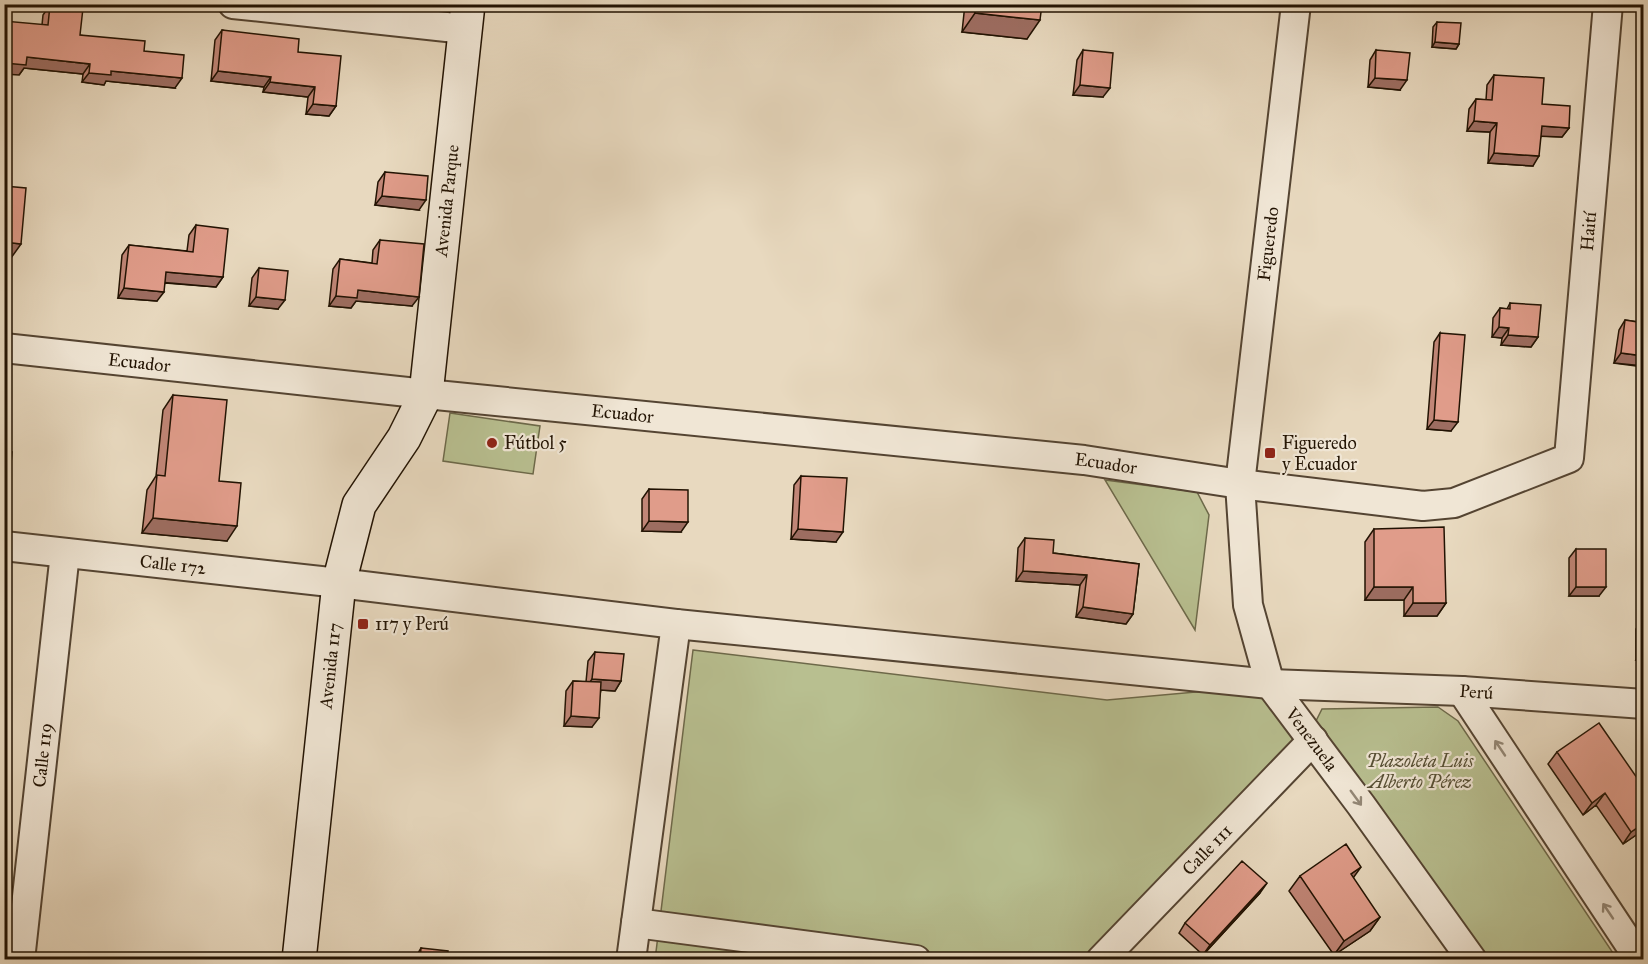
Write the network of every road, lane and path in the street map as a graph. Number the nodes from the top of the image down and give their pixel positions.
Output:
1 (233, 4) edge
2 (1296, 4) edge
3 (1608, 4) edge
4 (467, 17) edge
5 (4, 348) edge
6 (426, 394) junction
7 (1569, 458) joint
8 (1240, 484) junction
9 (4, 546) edge
10 (65, 553) junction
11 (339, 583) junction
12 (676, 624) junction
13 (1270, 684) junction
14 (1462, 691) junction
15 (1644, 704) edge
16 (1313, 740) junction
17 (636, 923) junction
18 (20, 960) edge
19 (299, 960) edge
20 (632, 960) edge
21 (916, 960) edge
22 (1101, 960) edge
23 (1472, 960) edge
24 (1640, 960) edge

1 - 4 street
2 - 8 street, Figueredo
3 - 7 street, Haití
4 - 6 street, Avenida Parque
5 - 6 street, Ecuador
6 - 8 street, Ecuador
6 - 11 street, Avenida 117
7 - 8 street, Ecuador
8 - 13 street, Venezuela
9 - 10 street, Calle 172
10 - 11 street, Calle 172
10 - 18 street, Calle 119
11 - 12 street, Calle 172
11 - 19 street, Avenida 117
12 - 13 street, Perú
12 - 17 street
13 - 14 street, Perú
13 - 16 street, Venezuela
14 - 15 street, Perú
24 -> 14 street
16 - 22 street, Calle 111
16 -> 23 street, Venezuela
17 - 20 street
17 - 21 street

